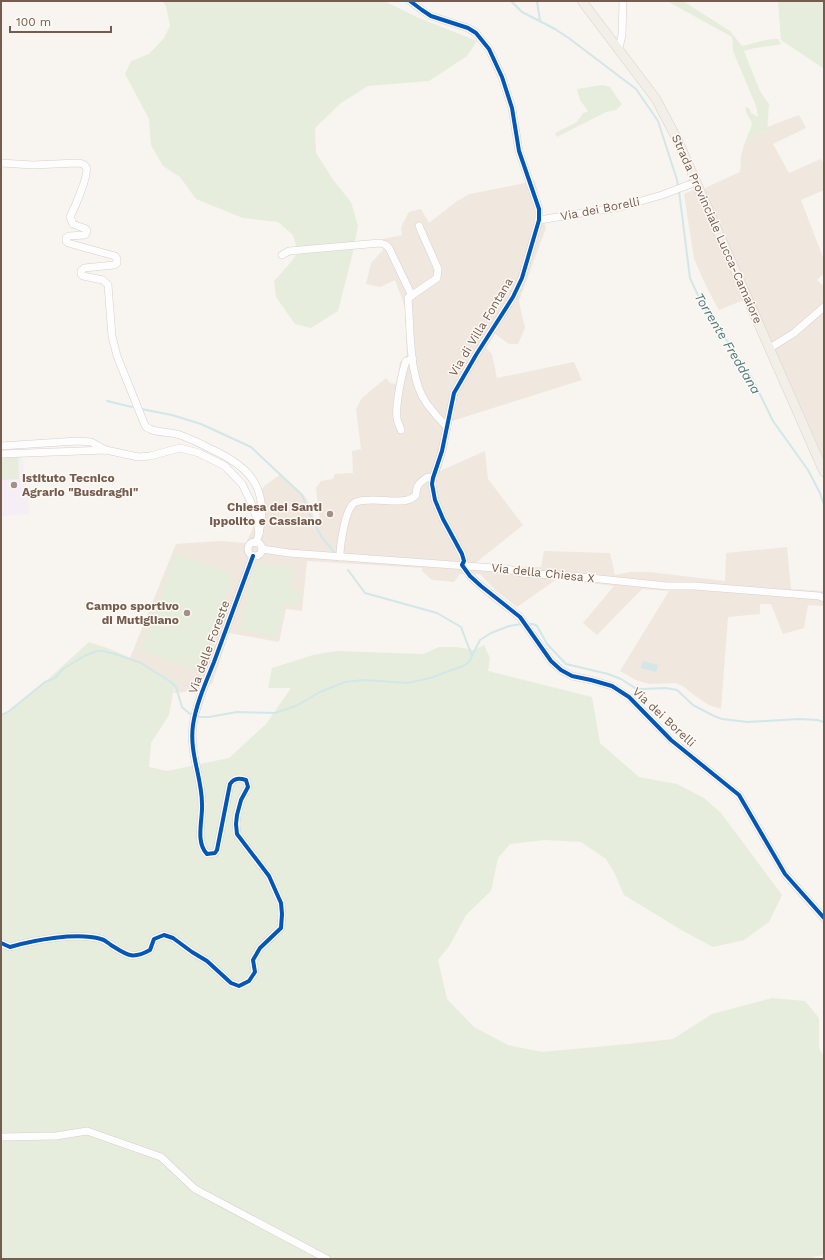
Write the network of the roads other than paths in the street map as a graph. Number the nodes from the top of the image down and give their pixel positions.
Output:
1 (410, 1) edge
2 (582, 1) edge
3 (623, 1) edge
4 (619, 48) junction
5 (1, 162) edge
6 (696, 182) junction
7 (539, 220) junction
8 (418, 226) dead end
9 (282, 255) dead end
10 (412, 296) junction
11 (824, 307) edge
12 (770, 348) junction
13 (413, 358) junction
14 (447, 427) junction
15 (401, 430) dead end
16 (1, 446) edge
17 (106, 450) junction
18 (1, 454) edge
19 (824, 472) edge
20 (433, 478) junction
21 (259, 534) junction
22 (256, 543) junction
23 (262, 549) junction
24 (253, 556) junction
25 (340, 557) junction
26 (462, 565) junction
27 (824, 598) edge
28 (824, 918) edge
29 (1, 943) edge
30 (1, 1137) edge
31 (327, 1259) edge

1 - 7 street, Via di Villa Fontana
2 - 4 main road, Strada Provinciale Lucca-Camaiore
3 - 4 street
4 - 6 main road, Strada Provinciale Lucca-Camaiore
5 - 21 street
6 - 7 street, Via dei Borelli
6 - 12 main road, Strada Provinciale Lucca-Camaiore
7 - 14 street, Via di Villa Fontana
8 - 10 street
9 - 10 street
10 - 13 street
11 - 12 street
12 - 19 main road, Strada Provinciale Lucca-Camaiore
13 - 14 street
13 - 15 street
14 - 20 street, Via di Villa Fontana
16 - 17 street
17 - 18 street
17 - 21 street
20 - 25 street
20 - 26 street, Via di Villa Fontana
21 - 22 street
22 - 23 street
22 - 24 street
23 - 24 street
23 - 25 street, Via della Chiesa X
24 - 29 street, Via delle Foreste
25 - 26 street, Via della Chiesa X
26 - 27 street, Via della Chiesa X
26 - 28 street, Via dei Borelli
30 - 31 street

